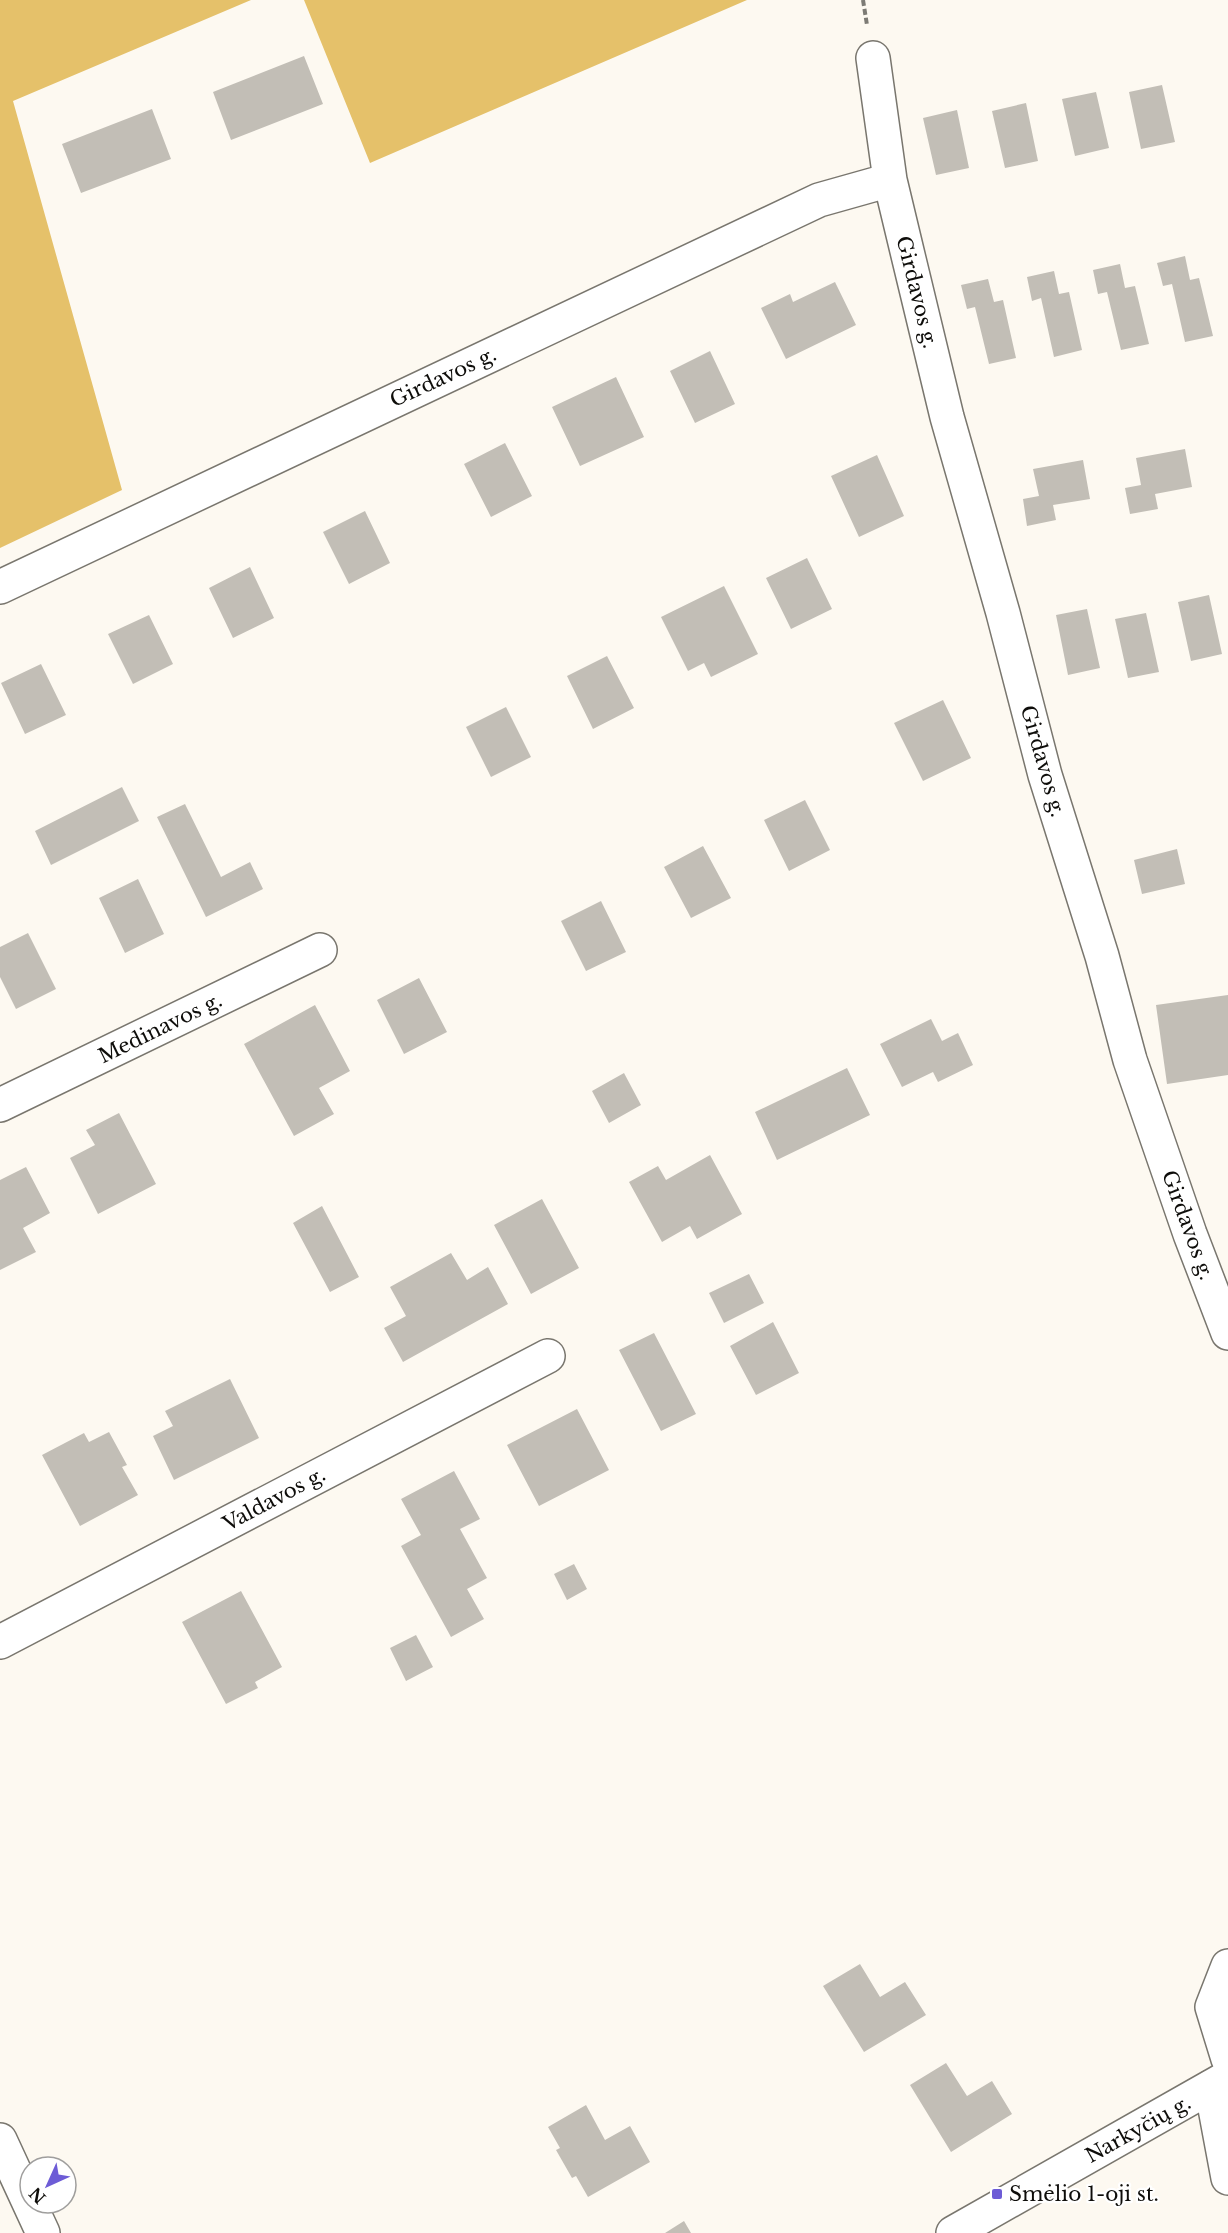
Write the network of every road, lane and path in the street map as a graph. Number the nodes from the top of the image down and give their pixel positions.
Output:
1 (873, 58) dead end
2 (890, 180) junction
3 (0, 586) edge
4 (320, 950) dead end
5 (0, 1105) edge
6 (1228, 1333) edge
7 (548, 1356) dead end
8 (0, 1642) edge
9 (1228, 1966) edge
10 (1228, 2059) edge
11 (1220, 2082) edge
12 (0, 2140) edge
13 (1228, 2178) edge
14 (43, 2233) edge
15 (953, 2233) edge

1 - 2 street, Girdavos g.
2 - 3 street, Girdavos g.
2 - 6 street, Girdavos g.
4 - 5 street, Medinavos g.
7 - 8 street, Valdavos g.
9 - 10 street
11 - 13 street
11 - 15 street, Narkyčių g.
12 - 14 street

